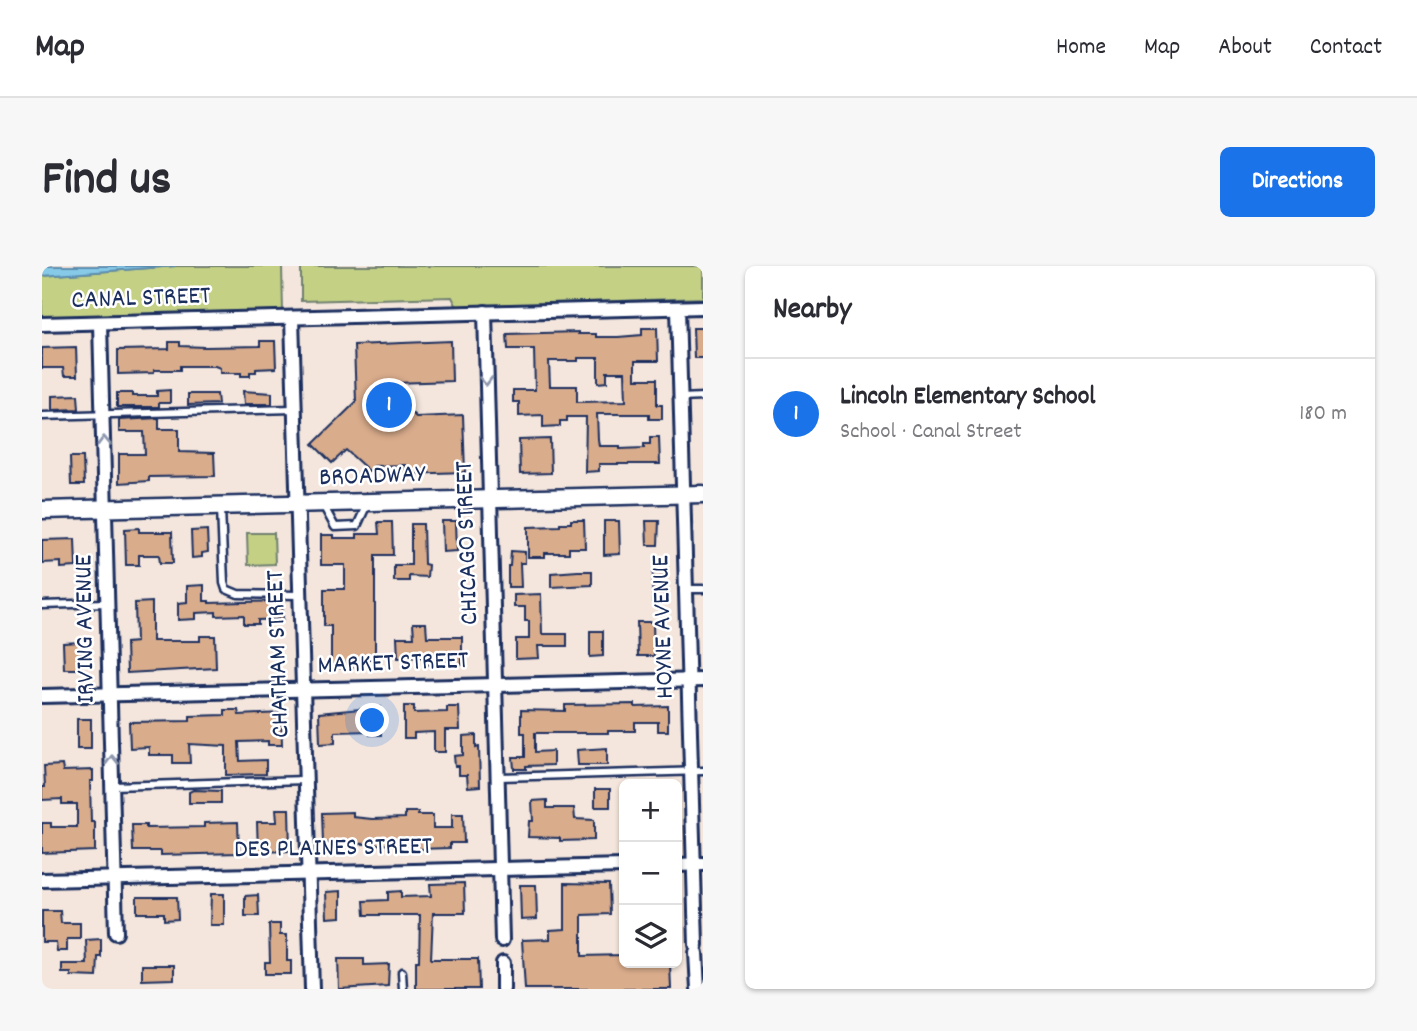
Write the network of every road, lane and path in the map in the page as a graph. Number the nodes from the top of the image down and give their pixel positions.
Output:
1 (703, 307) edge
2 (678, 308) junction
3 (485, 313) junction
4 (292, 317) junction
5 (100, 323) junction
6 (42, 324) edge
7 (703, 397) edge
8 (681, 398) junction
9 (294, 409) junction
10 (103, 414) junction
11 (42, 416) edge
12 (703, 494) edge
13 (683, 495) junction
14 (489, 499) junction
15 (368, 502) junction
16 (322, 503) junction
17 (297, 504) junction
18 (221, 506) junction
19 (106, 509) junction
20 (42, 510) edge
21 (686, 589) junction
22 (703, 589) edge
23 (300, 595) junction
24 (108, 603) junction
25 (42, 605) edge
26 (703, 680) edge
27 (689, 681) junction
28 (496, 684) junction
29 (303, 689) junction
30 (111, 694) junction
31 (42, 696) edge
32 (697, 771) edge
33 (498, 777) junction
34 (306, 780) junction
35 (113, 786) junction
36 (698, 864) edge
37 (619, 866) edge
38 (501, 868) junction
39 (308, 872) junction
40 (114, 877) junction
41 (42, 880) edge
42 (116, 933) dead end
43 (502, 940) dead end
44 (503, 963) dead end
45 (402, 972) dead end
46 (312, 989) edge
47 (403, 989) edge
48 (503, 989) edge
49 (698, 989) edge

1 - 2 street, CANAL STREET
2 - 3 street, CANAL STREET
2 - 8 street, HOYNE AVENUE
3 - 4 street, CANAL STREET
3 -> 14 street, CHICAGO STREET
4 - 5 street, CANAL STREET
4 - 9 street, CHATHAM STREET
5 - 6 street, CANAL STREET
5 - 10 street, IRVING AVENUE
7 - 8 lane
8 - 13 street, HOYNE AVENUE
9 - 10 lane
9 - 17 street, CHATHAM STREET
10 - 11 lane
19 -> 10 street, IRVING AVENUE
12 - 13 street, BROADWAY
13 - 14 street, BROADWAY
13 - 21 street, HOYNE AVENUE
14 - 15 street, BROADWAY
14 - 28 street, CHICAGO STREET
15 - 16 street, BROADWAY
15 - 16 lane
16 - 17 street, BROADWAY
17 - 18 street, BROADWAY
17 - 23 street, CHATHAM STREET
18 - 19 street, BROADWAY
18 - 23 lane
19 - 20 street, BROADWAY
19 - 24 street, IRVING AVENUE
21 - 22 lane
21 - 27 street, HOYNE AVENUE
23 - 29 street, CHATHAM STREET
24 - 25 lane
24 - 30 street, IRVING AVENUE
26 - 27 street, MARKET STREET
27 - 28 street, MARKET STREET
27 - 32 street, HOYNE AVENUE
28 - 29 street, MARKET STREET
28 - 33 street, CHICAGO STREET
29 - 30 street, MARKET STREET
29 - 34 street, CHATHAM STREET
30 - 31 street, MARKET STREET
35 -> 30 street, IRVING AVENUE
32 - 33 lane
32 - 36 street, HOYNE AVENUE
33 - 38 street, CHICAGO STREET
34 - 35 lane
34 - 39 street, CHATHAM STREET
35 - 40 street, IRVING AVENUE
36 - 49 street, HOYNE AVENUE
37 - 38 street, DES PLAINES STREET
38 - 39 street, DES PLAINES STREET
38 - 43 street, CHICAGO STREET
39 - 40 street, DES PLAINES STREET
39 - 46 street, CHATHAM STREET
40 - 41 street, DES PLAINES STREET
40 - 42 street, IRVING AVENUE
44 - 48 street
45 - 47 lane

